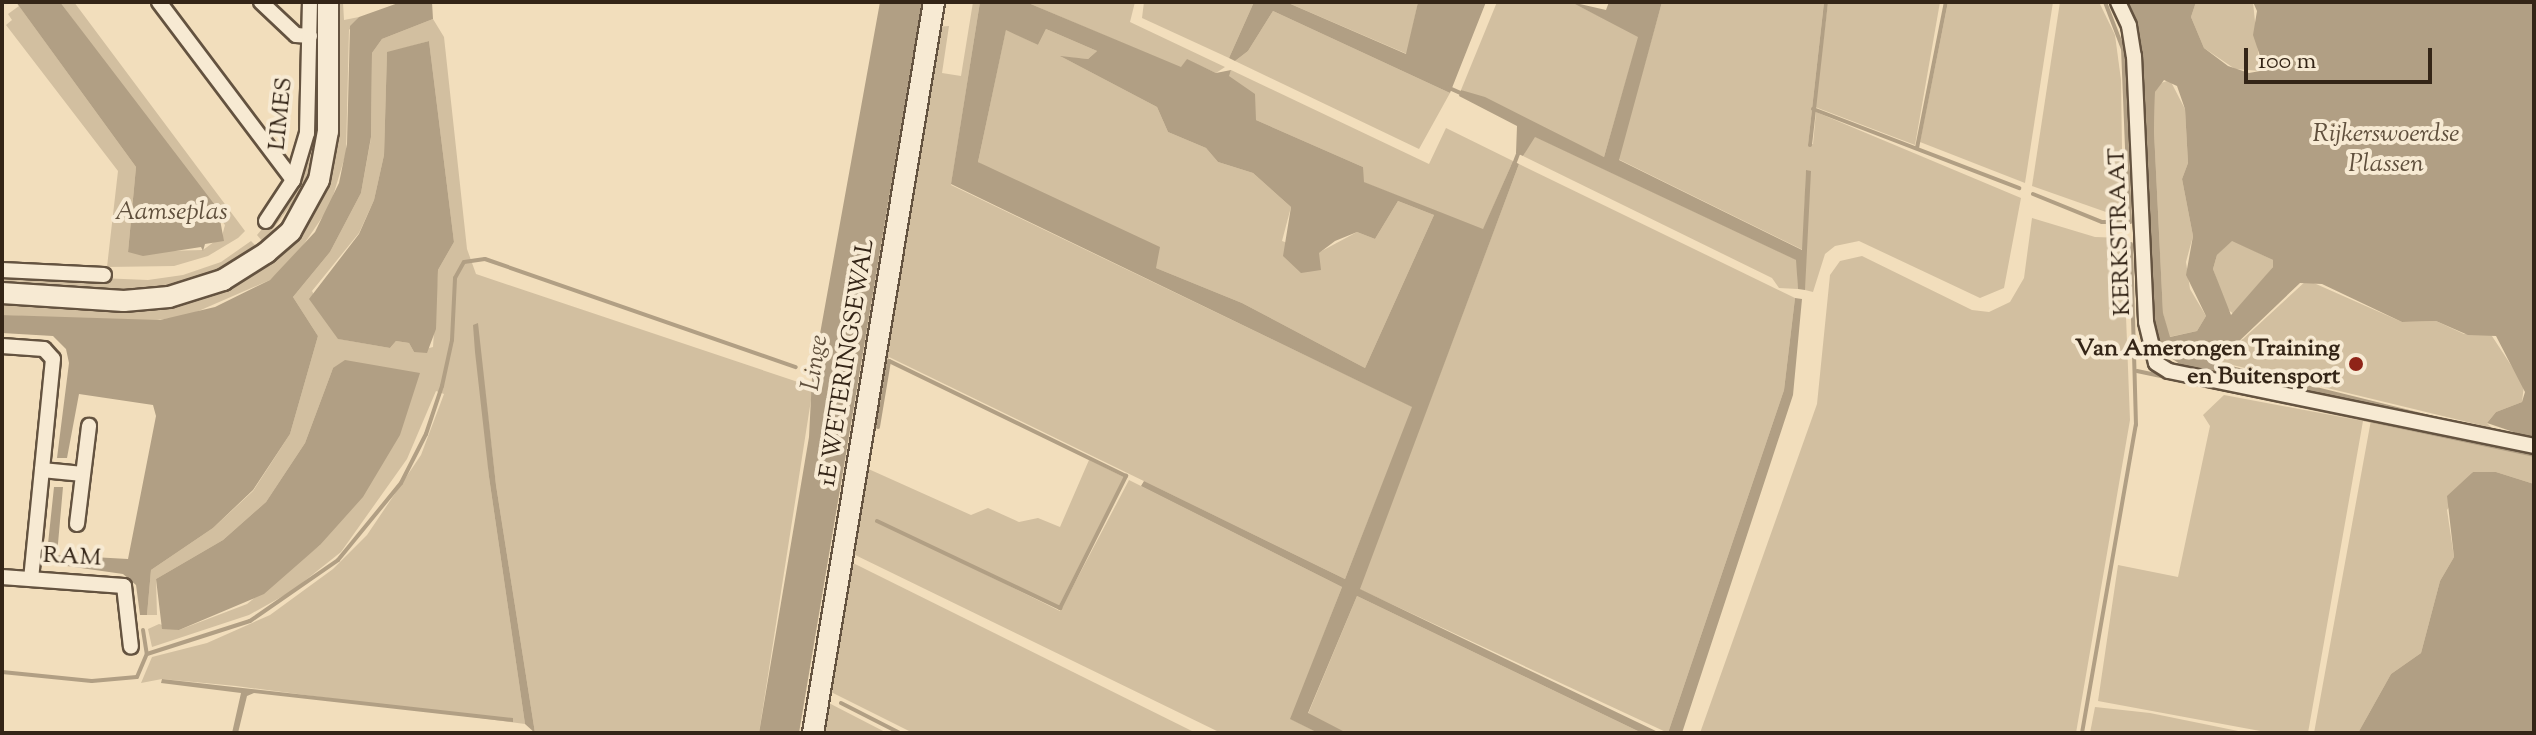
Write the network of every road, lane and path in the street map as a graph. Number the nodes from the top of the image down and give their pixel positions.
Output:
1 (159, 2) edge
2 (261, 2) edge
3 (310, 2) edge
4 (328, 2) edge
5 (934, 2) edge
6 (2118, 2) edge
7 (310, 36) junction
8 (293, 180) junction
9 (266, 221) dead end
10 (2, 270) edge
11 (104, 275) dead end
12 (2, 293) edge
13 (2, 346) edge
14 (89, 426) dead end
15 (2534, 446) edge
16 (42, 470) junction
17 (83, 474) junction
18 (77, 524) dead end
19 (2, 577) edge
20 (31, 579) junction
21 (131, 647) dead end
22 (813, 733) edge

1 - 8 street
2 - 7 street
3 - 7 street, LIMES
4 - 12 street
5 - 22 street, 1E WETERINGSEWAL
6 - 15 street, KERKSTRAAT
7 - 8 street, LIMES
8 - 9 street, LIMES
10 - 11 street
13 - 16 street
14 - 17 street
16 - 17 street
16 - 20 street
17 - 18 street
19 - 20 street, RAM
20 - 21 street, RAM

